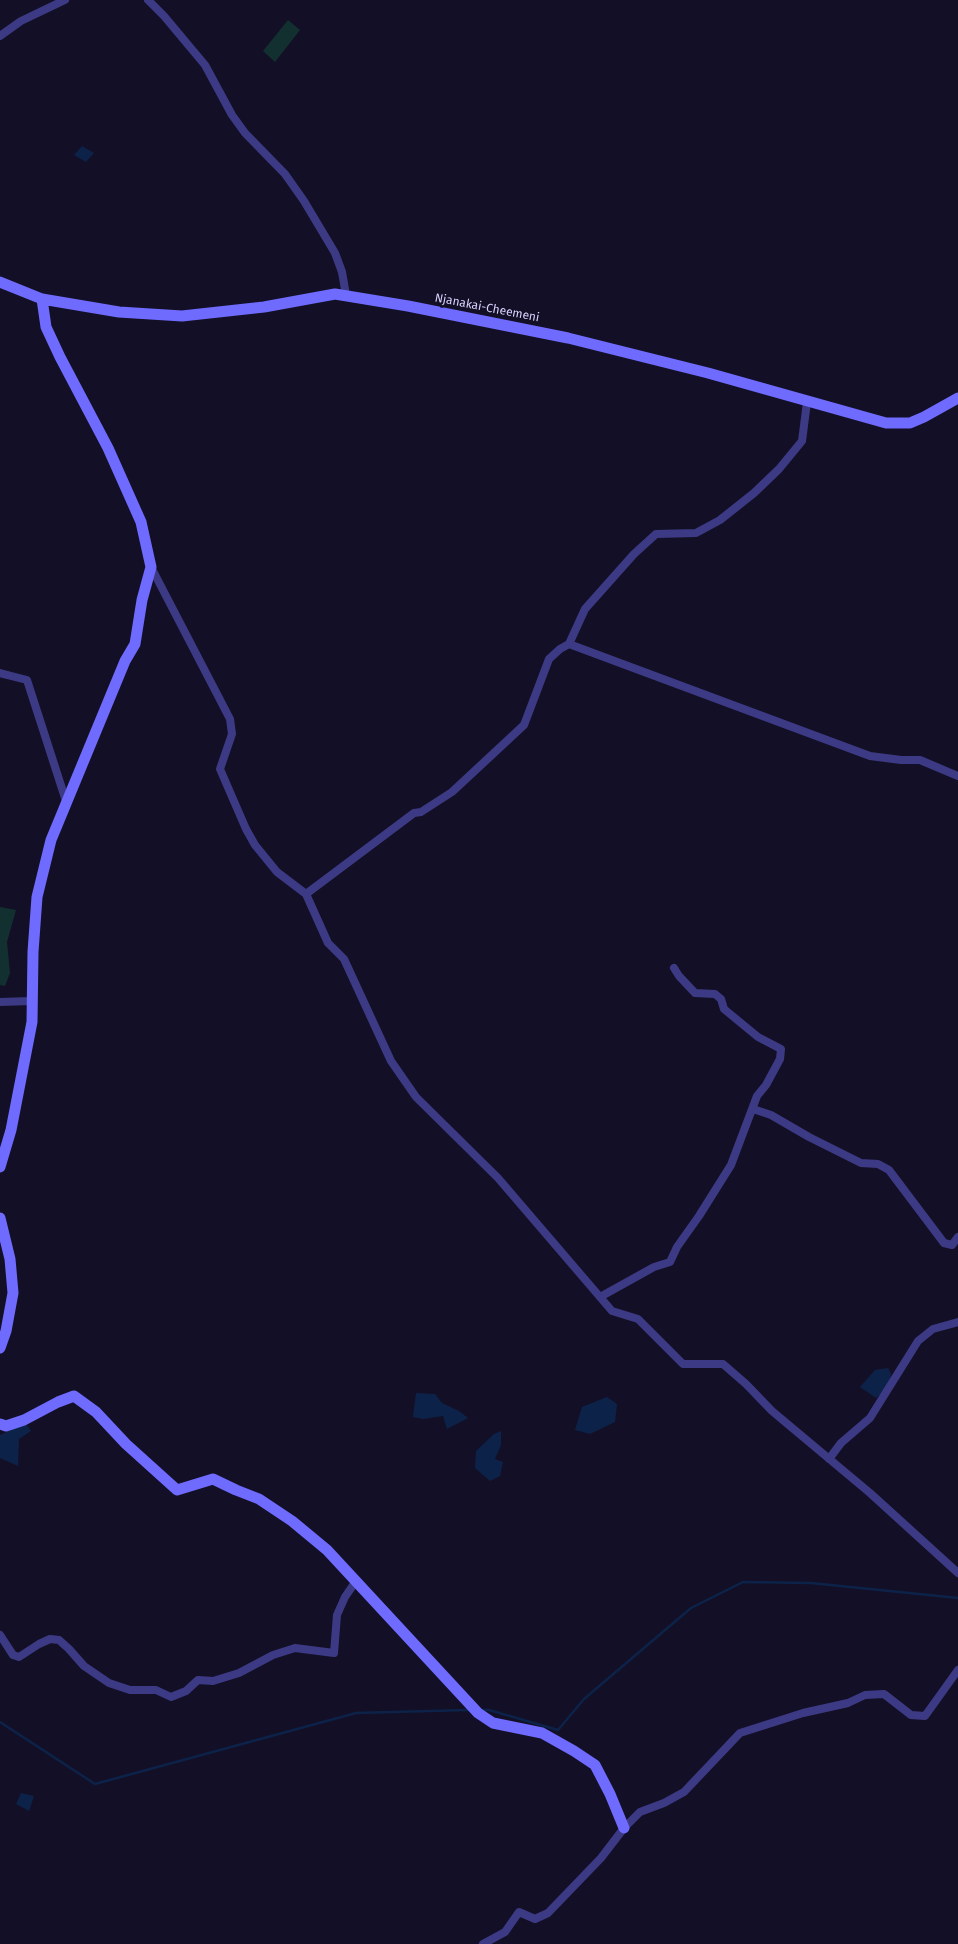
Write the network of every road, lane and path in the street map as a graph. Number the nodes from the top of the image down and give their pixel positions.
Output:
1 (65, 0) edge
2 (148, 0) edge
3 (0, 36) edge
4 (0, 282) edge
5 (346, 295) junction
6 (42, 299) junction
7 (958, 398) edge
8 (806, 402) junction
9 (151, 567) junction
10 (569, 644) junction
11 (0, 673) edge
12 (958, 776) edge
13 (66, 801) junction
14 (306, 894) junction
15 (674, 968) dead end
16 (32, 1001) junction
17 (0, 1002) edge
18 (753, 1109) junction
19 (0, 1167) edge
20 (0, 1218) edge
21 (958, 1237) edge
22 (600, 1297) junction
23 (958, 1322) edge
24 (0, 1348) edge
25 (0, 1424) edge
26 (829, 1459) junction
27 (958, 1573) edge
28 (356, 1581) junction
29 (0, 1635) edge
30 (958, 1670) edge
31 (624, 1828) junction
32 (483, 1944) edge

1 - 3 street
2 - 5 street
4 - 6 street, Njanakai-Cheemeni
5 - 6 street, Njanakai-Cheemeni
5 - 8 street, Njanakai-Cheemeni
6 - 9 street
7 - 8 street, Njanakai-Cheemeni
8 - 10 street
9 - 13 street
9 - 14 street
10 - 12 street
10 - 14 street
11 - 13 street
13 - 16 street
14 - 22 street
15 - 18 street
16 - 17 street
16 - 19 street
18 - 21 street
18 - 22 street
20 - 24 street
22 - 26 street
23 - 26 street
25 - 28 street
26 - 27 street
28 - 29 street
28 - 31 street
30 - 31 street
31 - 32 street

